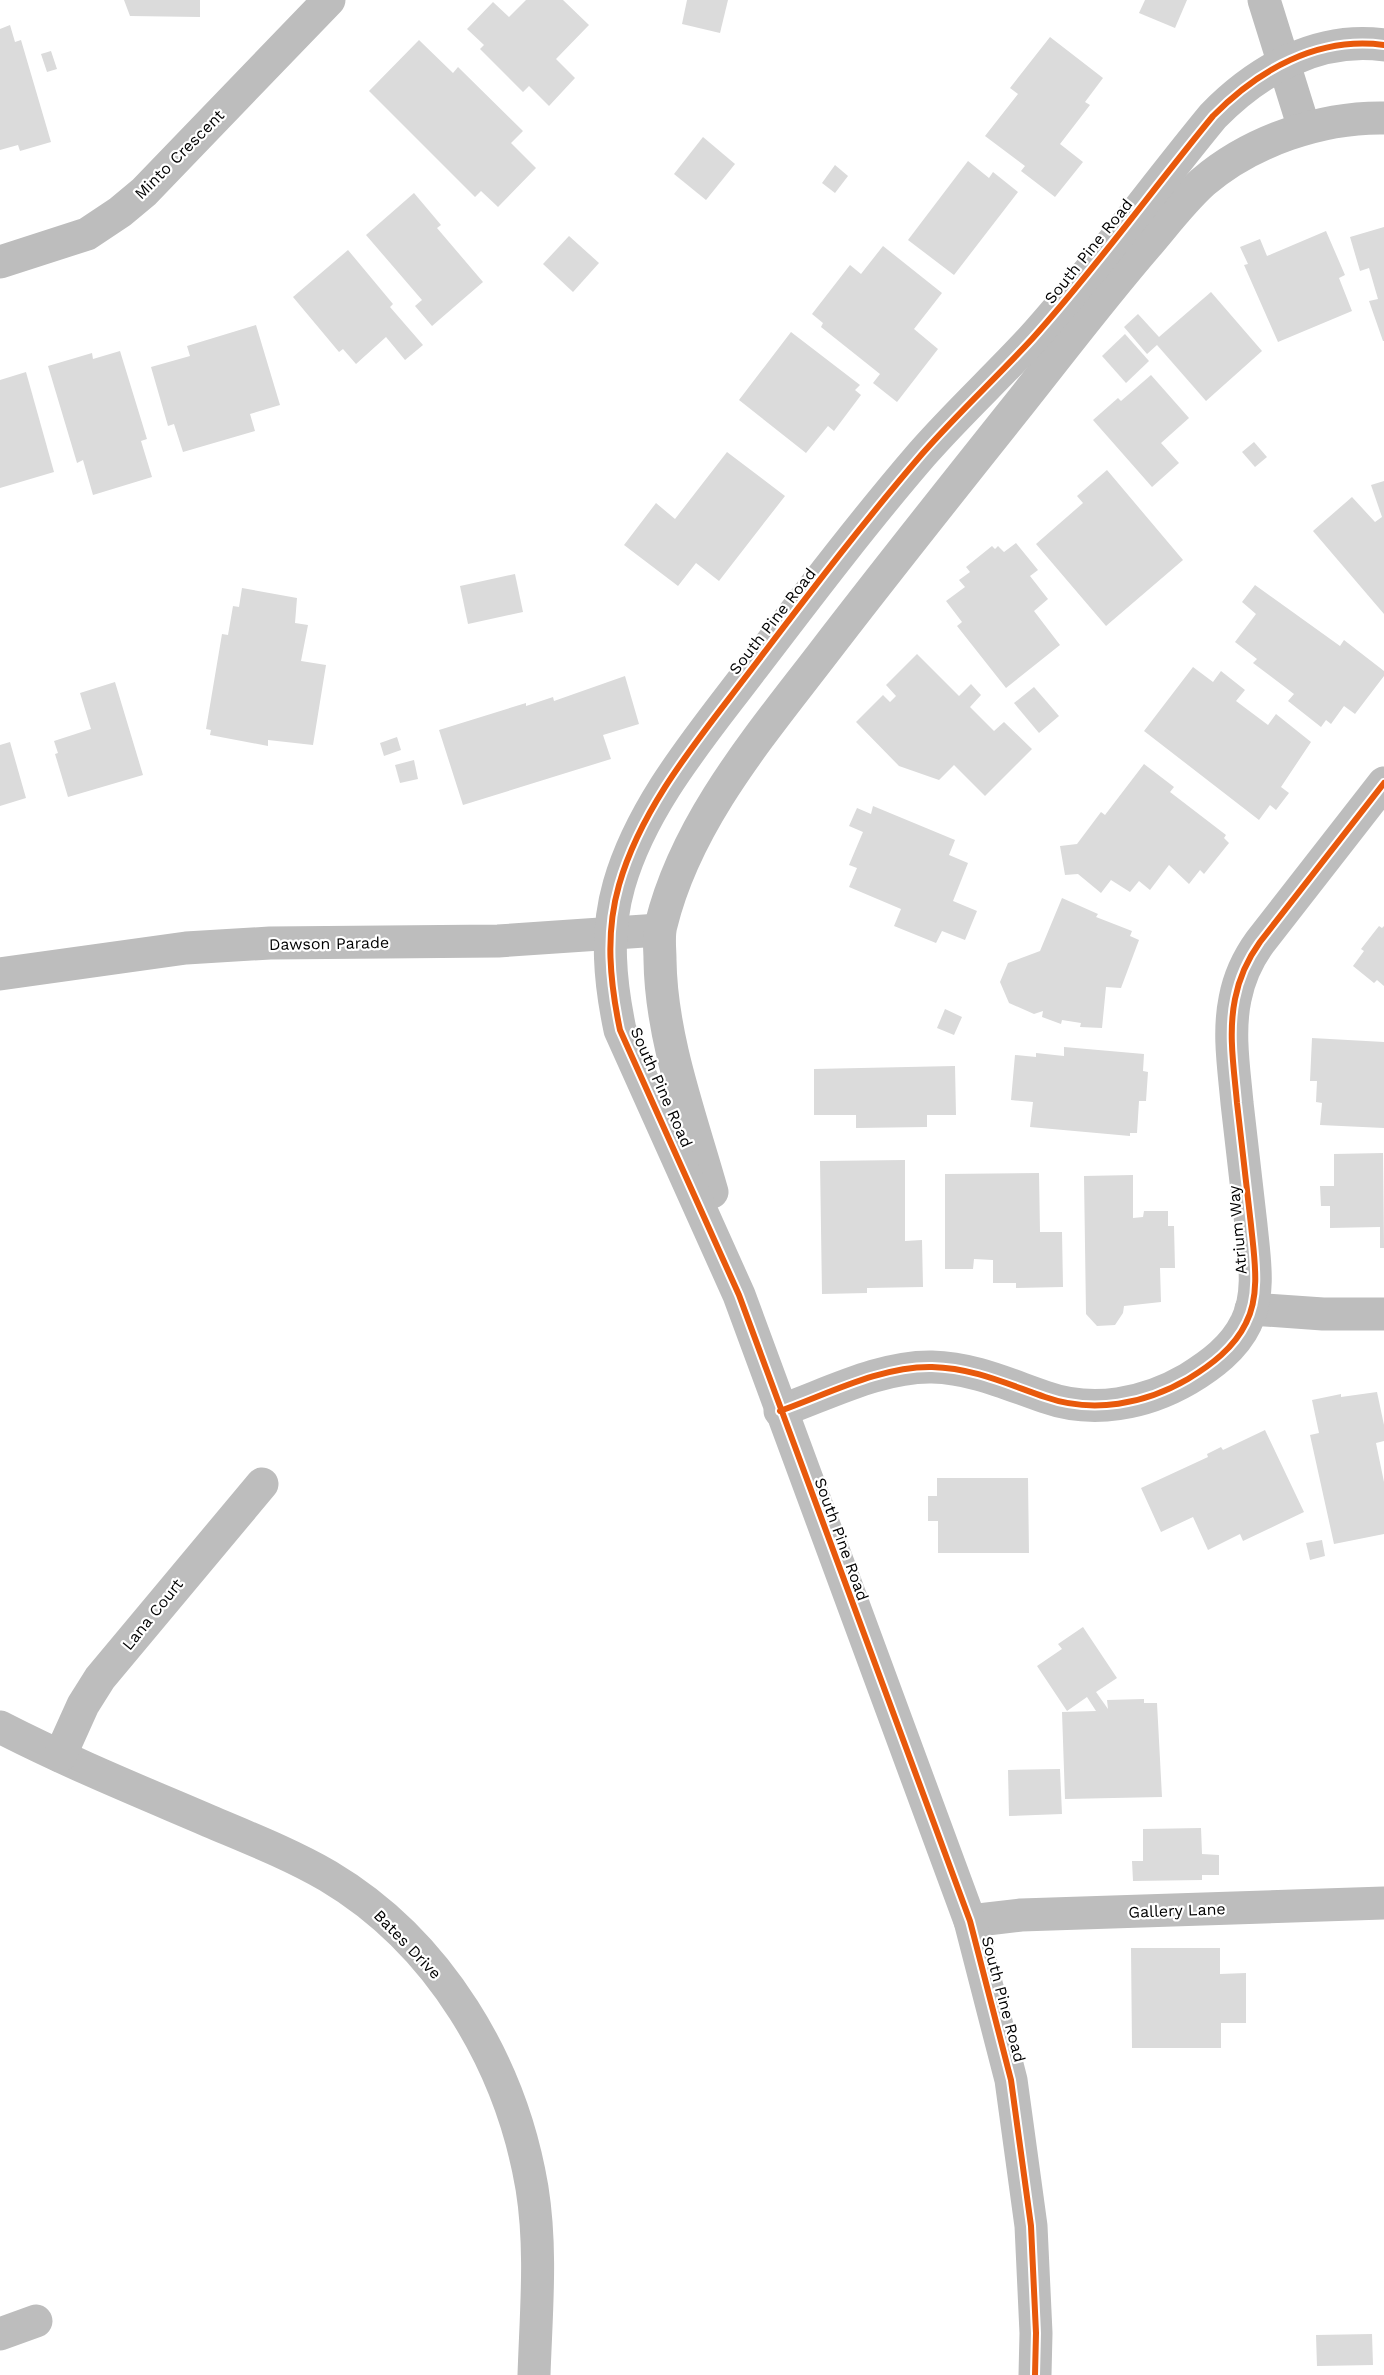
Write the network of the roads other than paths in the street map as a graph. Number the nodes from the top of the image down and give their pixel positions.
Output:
1 (328, 0) edge
2 (1264, 0) edge
3 (1384, 45) edge
4 (1282, 63) junction
5 (1384, 118) edge
6 (1304, 128) junction
7 (0, 262) edge
8 (1384, 783) edge
9 (659, 930) junction
10 (609, 933) junction
11 (0, 974) edge
12 (739, 1295) junction
13 (1251, 1308) junction
14 (1384, 1314) edge
15 (780, 1411) junction
16 (262, 1484) dead end
17 (0, 1727) edge
18 (60, 1756) junction
19 (1384, 1903) edge
20 (970, 1921) junction
21 (36, 2320) dead end
22 (0, 2334) edge
23 (534, 2375) edge
24 (1035, 2375) edge

1 - 7 street, Minto Crescent
2 - 4 street
3 - 4 street, South Pine Road
4 - 6 street
4 - 10 street, South Pine Road
5 - 6 street, South Pine Road
6 - 9 street, South Pine Road
8 - 13 street, Atrium Way
9 - 10 street, Dawson Parade
9 - 12 street, South Pine Road
10 - 11 street, Dawson Parade
10 - 12 street, South Pine Road
12 - 15 street, South Pine Road
13 - 14 street
13 - 15 street, Atrium Way
15 - 20 street, South Pine Road
16 - 18 street, Lana Court
17 - 18 street, Bates Drive
18 - 23 street, Bates Drive
19 - 20 street, Gallery Lane
20 - 24 street, South Pine Road
21 - 22 street

